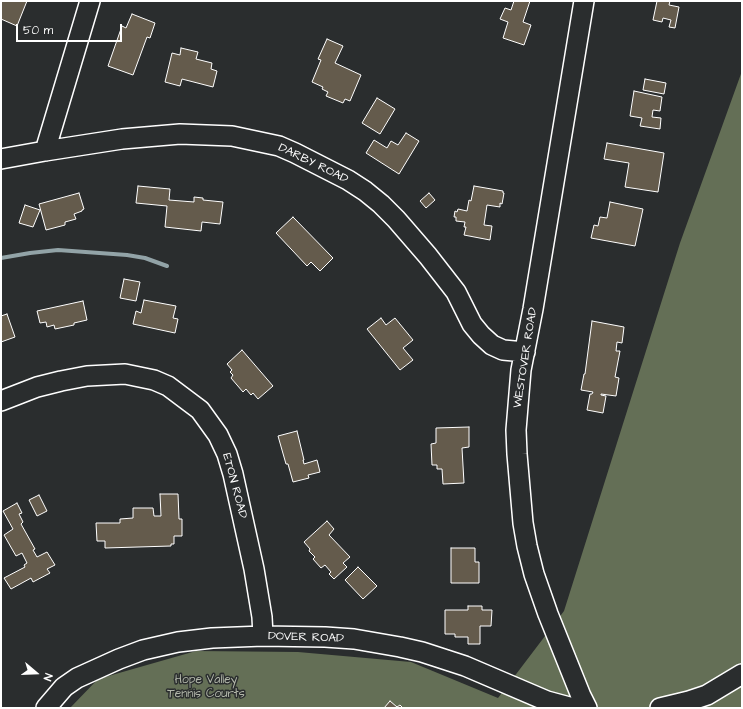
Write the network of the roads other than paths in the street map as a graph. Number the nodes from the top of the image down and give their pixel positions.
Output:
1 (90, 1) edge
2 (584, 1) edge
3 (46, 151) junction
4 (1, 159) edge
5 (525, 352) junction
6 (1, 401) edge
7 (263, 636) junction
8 (742, 674) edge
9 (46, 708) edge
10 (573, 708) edge
11 (587, 708) edge
12 (660, 708) edge

1 - 3 street
2 - 5 street, WESTOVER ROAD
3 - 4 street, DARBY ROAD
3 - 5 street, DARBY ROAD
5 - 11 street, WESTOVER ROAD
6 - 7 street, ETON ROAD
7 - 9 street, DOVER ROAD
7 - 10 street, DOVER ROAD
8 - 12 street

